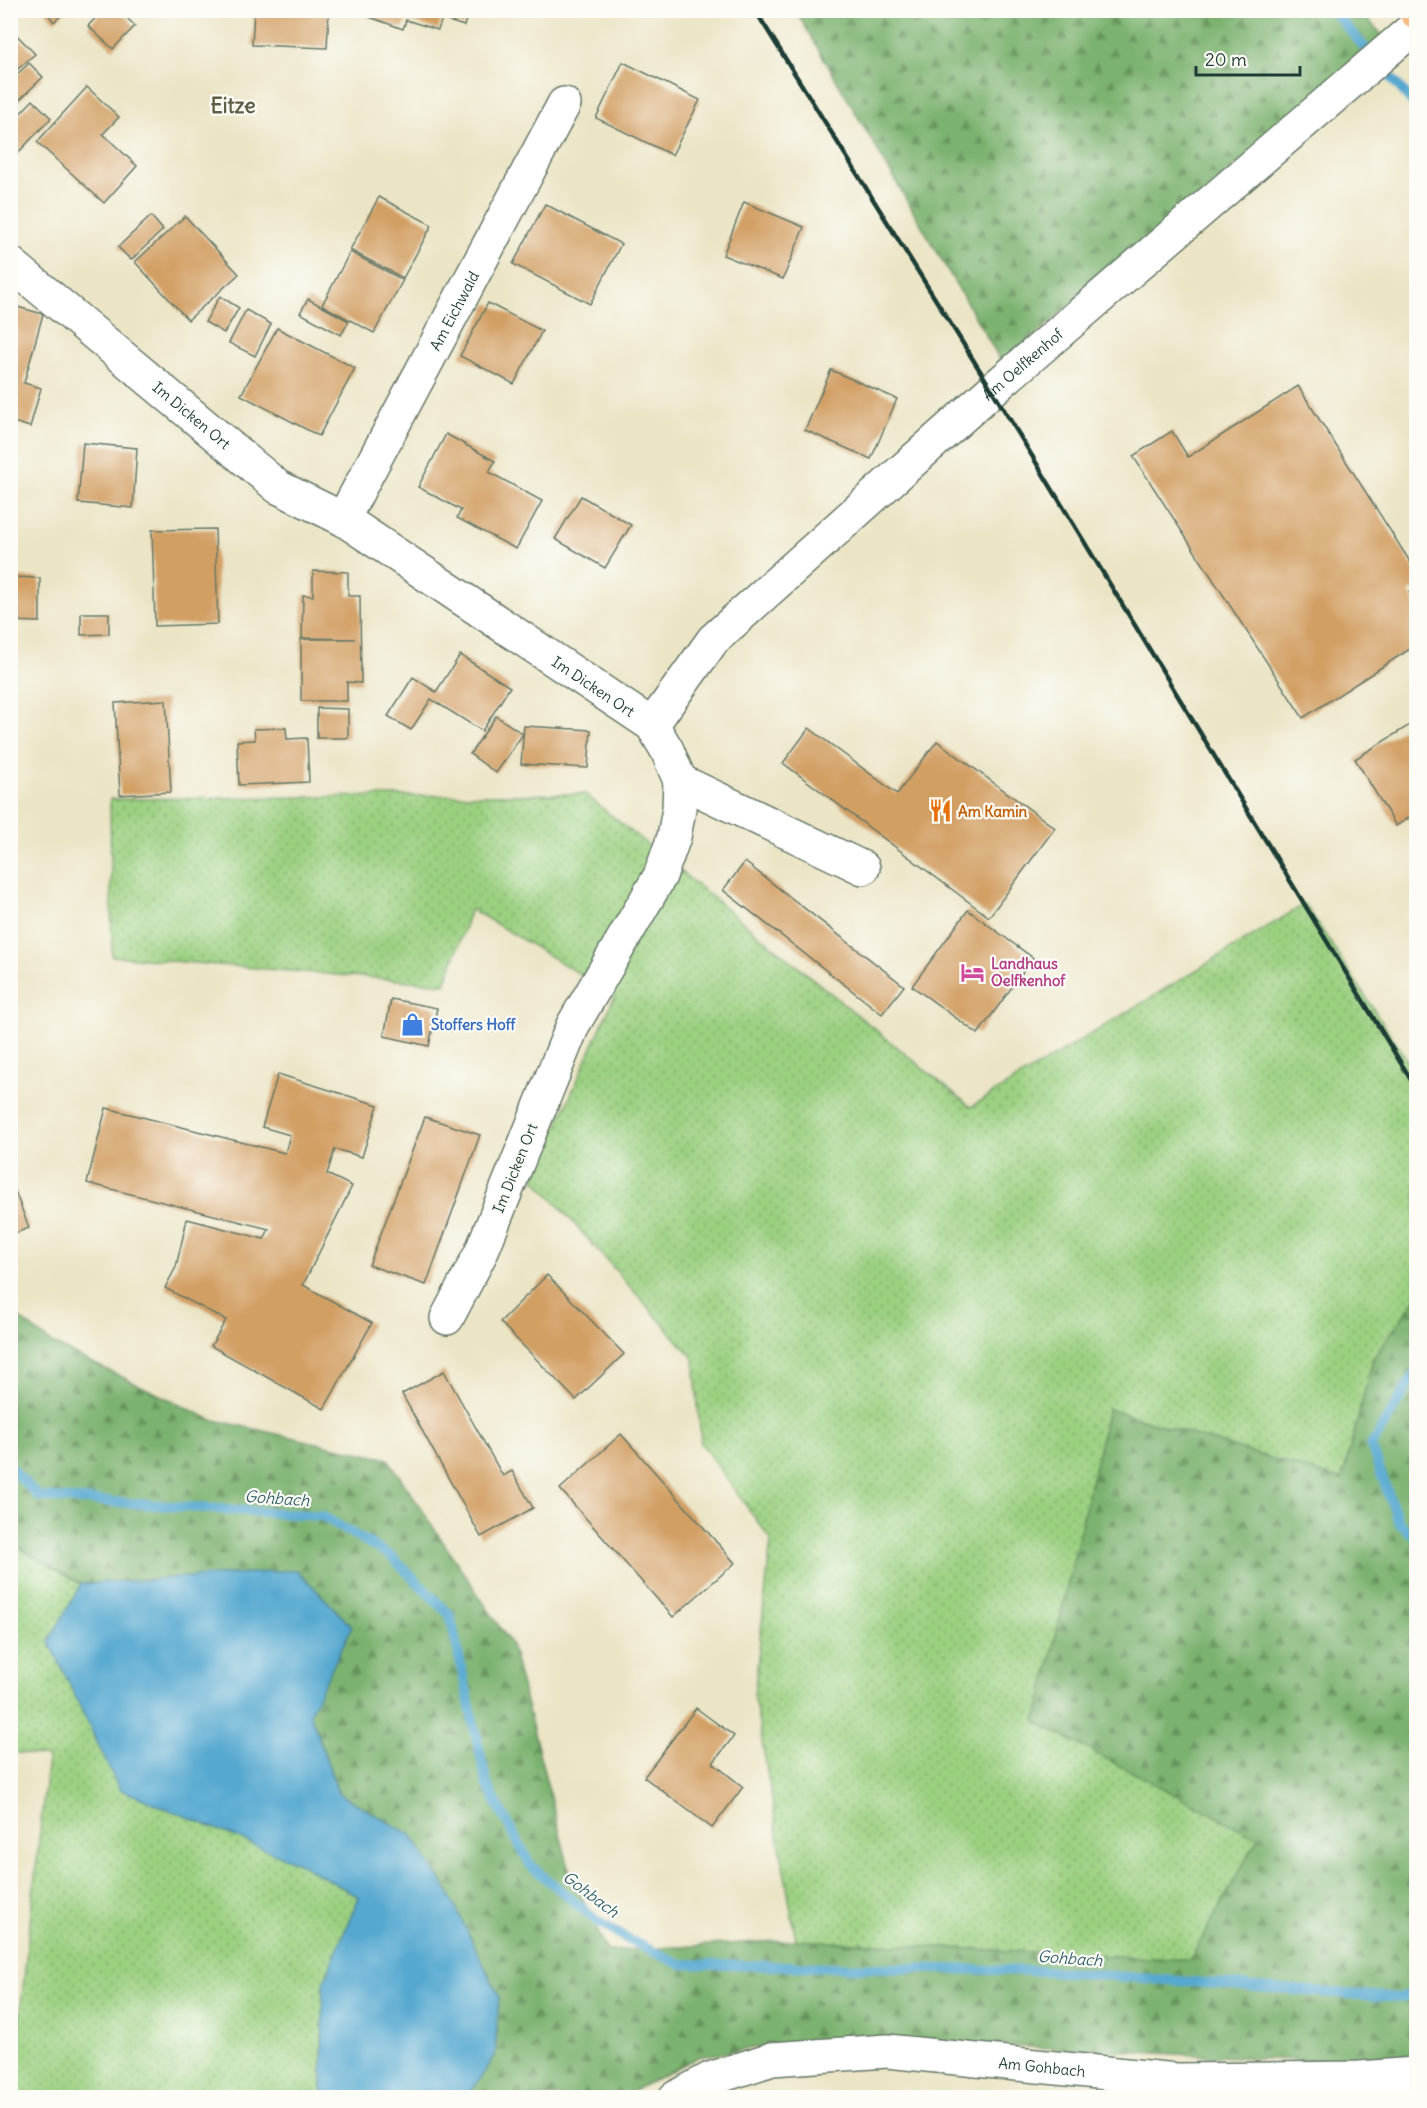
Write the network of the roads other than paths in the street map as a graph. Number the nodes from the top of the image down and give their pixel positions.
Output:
1 (1408, 34) edge
2 (564, 104) dead end
3 (10, 263) edge
4 (343, 519) junction
5 (652, 725) junction
6 (680, 781) junction
7 (863, 868) dead end
8 (447, 1318) dead end
9 (1416, 2074) edge
10 (1171, 2089) edge
11 (675, 2097) edge

1 - 5 street, Am Oelfkenhof
2 - 4 street, Am Eichwald
3 - 4 street, Im Dicken Ort
4 - 5 street, Im Dicken Ort
5 - 6 street, Im Dicken Ort
6 - 7 street
6 - 8 street, Im Dicken Ort
9 - 10 street, Am Gohbach
10 - 11 street, Am Gohbach

